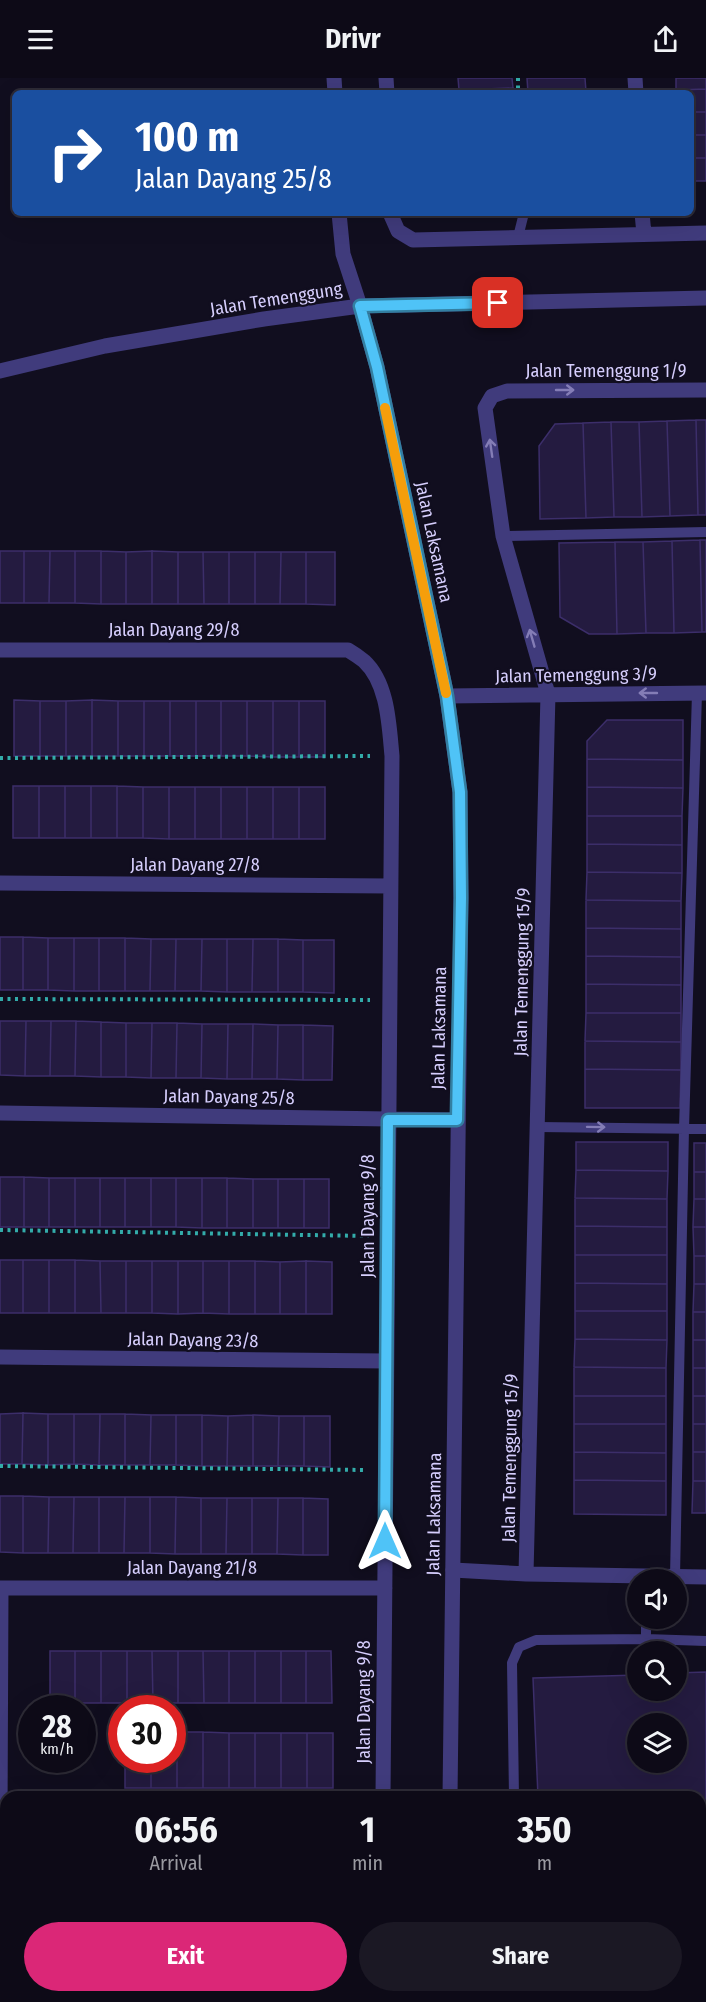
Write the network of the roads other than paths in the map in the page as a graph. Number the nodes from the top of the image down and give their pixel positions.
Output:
1 (339, 216) edge
2 (391, 216) edge
3 (523, 216) edge
4 (642, 216) edge
5 (706, 233) edge
6 (644, 234) junction
7 (518, 237) junction
8 (706, 298) edge
9 (360, 306) junction
10 (0, 371) edge
11 (706, 390) edge
12 (507, 391) joint
13 (706, 531) edge
14 (503, 536) junction
15 (0, 650) edge
16 (348, 650) joint
17 (702, 693) edge
18 (549, 694) junction
19 (447, 696) junction
20 (0, 883) edge
21 (390, 886) junction
22 (0, 1113) edge
23 (388, 1120) junction
24 (457, 1120) junction
25 (538, 1127) junction
26 (684, 1129) junction
27 (706, 1129) edge
28 (0, 1357) edge
29 (386, 1361) junction
30 (675, 1569) edge
31 (453, 1570) junction
32 (526, 1574) junction
33 (687, 1576) edge
34 (627, 1577) edge
35 (706, 1577) edge
36 (1, 1588) edge
37 (385, 1588) junction
38 (646, 1629) edge
39 (646, 1639) junction
40 (706, 1641) edge
41 (0, 1705) edge
42 (383, 1791) edge
43 (450, 1791) edge
44 (514, 1791) edge
45 (0, 1817) edge

1 - 9 street, Jalan Laksamana
2 - 7 street
3 - 7 lane
4 - 6 street
5 - 6 street
6 - 7 street
8 - 9 street, Jalan Temenggung
9 - 10 street, Jalan Temenggung
9 - 19 street, Jalan Laksamana
12 -> 11 street, Jalan Temenggung 1/9
14 -> 12 street, Jalan Temenggung 15/9
13 - 14 lane
18 -> 14 street, Jalan Temenggung 15/9
15 - 16 street, Jalan Dayang 29/8
16 - 21 street, Jalan Dayang 9/8
17 -> 18 street, Jalan Temenggung 3/9
17 - 26 lane
18 - 19 street, Jalan Temenggung 3/9
18 - 25 street, Jalan Temenggung 15/9
19 - 24 street, Jalan Laksamana
20 - 21 street, Jalan Dayang 27/8
21 - 23 street, Jalan Dayang 9/8
22 - 23 street, Jalan Dayang 25/8
23 - 24 street, Jalan Dayang 25/8
23 - 29 street, Jalan Dayang 9/8
24 - 31 street, Jalan Laksamana
25 -> 26 lane
25 - 32 street, Jalan Temenggung 15/9
26 - 27 lane
26 - 30 lane
28 - 29 street, Jalan Dayang 23/8
29 - 37 street, Jalan Dayang 9/8
31 - 32 street
31 - 43 street, Jalan Laksamana
32 - 34 street
33 - 35 street
36 - 37 street, Jalan Dayang 21/8
36 - 41 street
37 - 42 street, Jalan Dayang 9/8
38 - 39 lane
39 - 40 lane
39 - 44 lane
41 - 45 street

